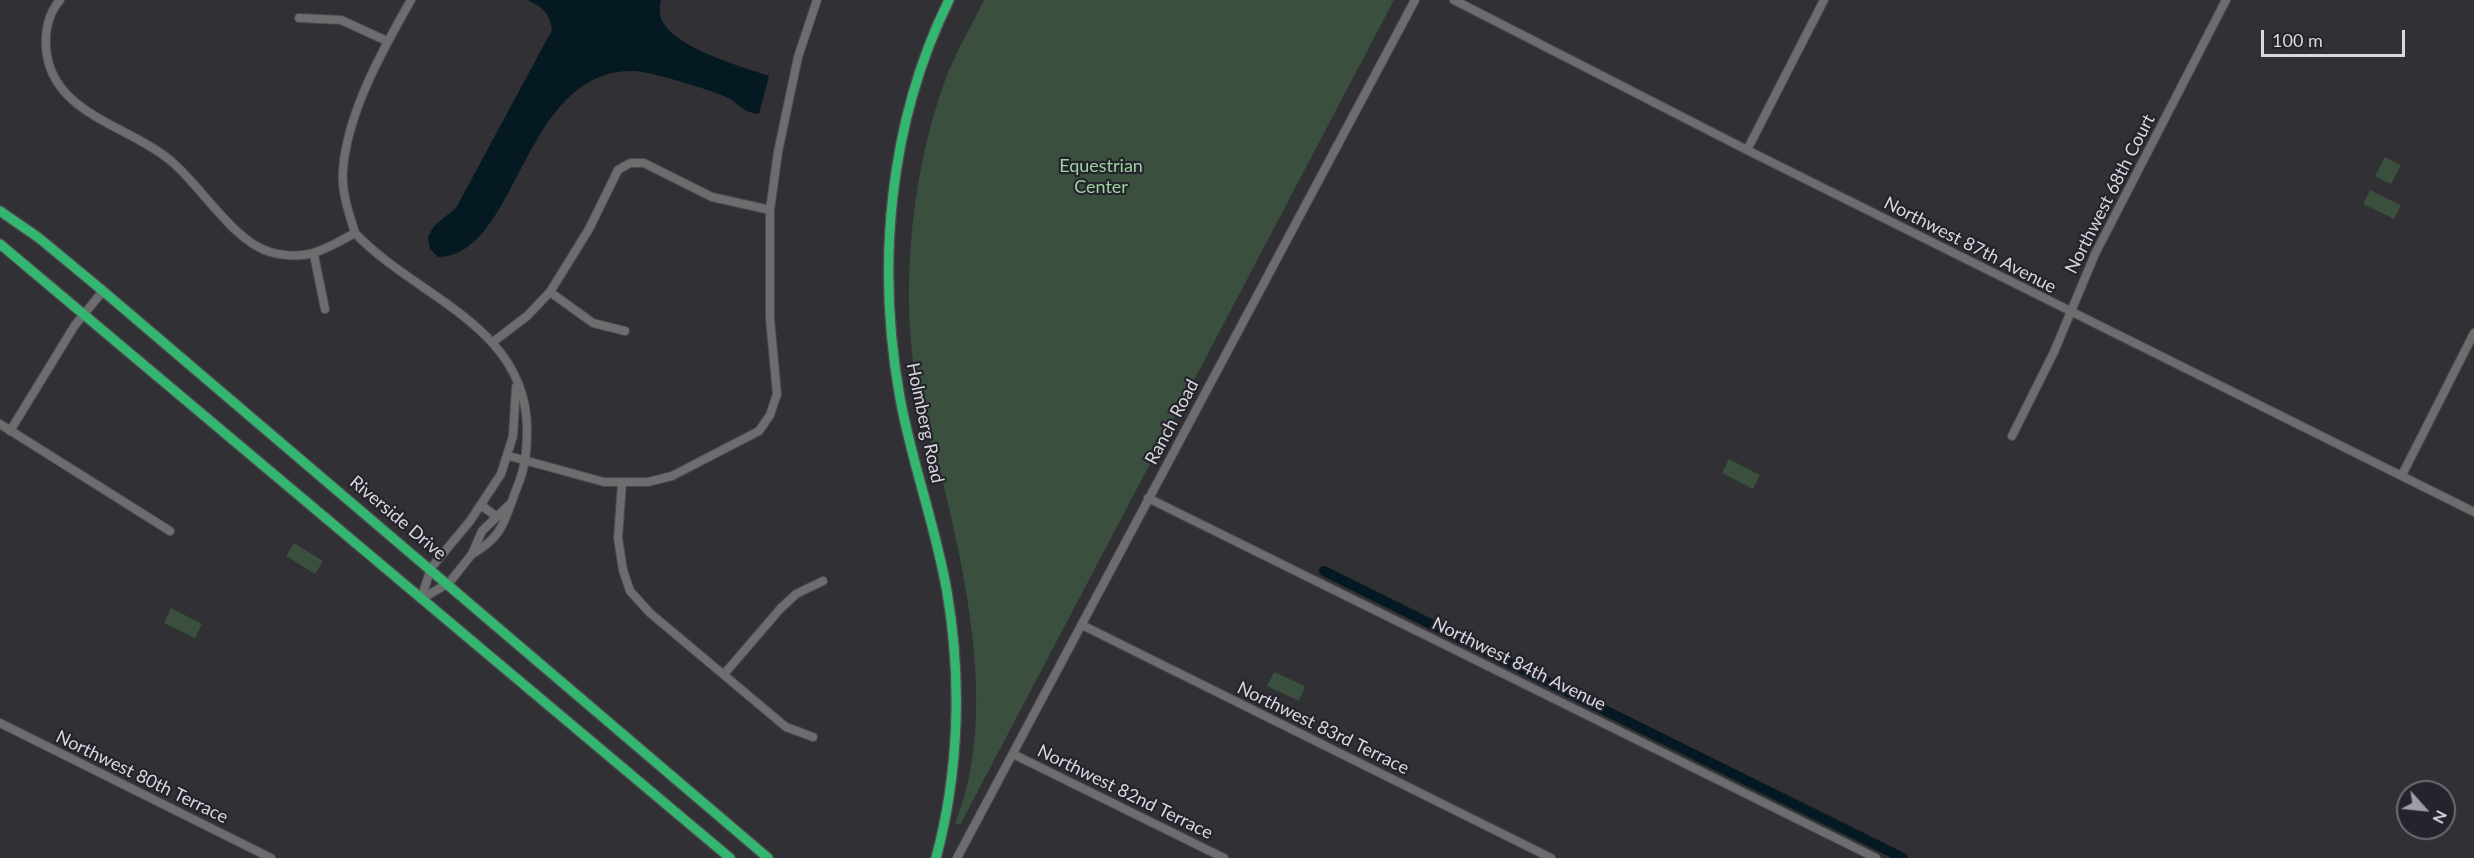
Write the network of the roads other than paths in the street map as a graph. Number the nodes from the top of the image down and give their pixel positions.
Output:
1 (60, 0) edge
2 (411, 0) edge
3 (817, 0) edge
4 (949, 0) edge
5 (1415, 0) edge
6 (1454, 0) edge
7 (1824, 0) edge
8 (2226, 0) edge
9 (298, 18) dead end
10 (387, 41) junction
11 (1747, 150) junction
12 (770, 210) junction
13 (0, 211) edge
14 (355, 233) junction
15 (0, 244) edge
16 (314, 255) junction
17 (103, 291) junction
18 (550, 292) junction
19 (325, 309) dead end
20 (2069, 311) junction
21 (85, 313) junction
22 (625, 331) dead end
23 (2474, 333) edge
24 (493, 342) junction
25 (516, 377) junction
26 (0, 424) edge
27 (10, 430) junction
28 (2012, 436) dead end
29 (509, 456) junction
30 (526, 462) junction
31 (2402, 476) junction
32 (622, 483) junction
33 (1148, 498) junction
34 (511, 503) junction
35 (481, 505) junction
36 (2474, 512) edge
37 (496, 517) junction
38 (170, 531) dead end
39 (472, 554) junction
40 (431, 568) junction
41 (823, 581) dead end
42 (449, 583) junction
43 (421, 599) junction
44 (1082, 625) junction
45 (725, 673) junction
46 (0, 723) edge
47 (813, 737) dead end
48 (1013, 754) junction
49 (271, 858) edge
50 (730, 858) edge
51 (768, 858) edge
52 (936, 858) edge
53 (957, 858) edge
54 (1224, 858) edge
55 (1551, 858) edge
56 (1876, 858) edge

1 - 16 street
2 - 10 street
3 - 12 street
4 - 52 street, Holmberg Road
5 - 33 street, Ranch Road
6 - 11 street, Northwest 87th Avenue
7 - 11 street
8 - 20 street, Northwest 68th Court
9 - 10 street
10 - 14 street
11 - 20 street, Northwest 87th Avenue
12 - 18 street
12 - 32 street
13 - 17 street, Riverside Drive
14 - 16 street
14 - 24 street
15 - 21 street
16 - 19 street
17 - 21 street
17 - 40 street, Riverside Drive
18 - 22 street
18 - 24 street
20 - 28 street, Northwest 68th Court
20 - 31 street, Northwest 87th Avenue
21 - 27 street
21 - 43 street
23 - 31 street
24 - 25 street
25 - 29 street
25 - 30 street
26 - 27 street
27 - 38 street
29 - 30 street
29 - 35 street
30 - 32 street
30 - 34 street
31 - 36 street, Northwest 87th Avenue
32 - 45 street
33 - 44 street, Ranch Road
33 - 56 street, Northwest 84th Avenue
34 - 37 street
34 - 39 street
35 - 37 street
35 - 40 street
37 - 39 street
39 - 42 street
40 - 42 street, Riverside Drive
40 - 43 street
41 - 45 street
42 - 43 street
42 - 51 street, Riverside Drive
43 - 50 street
44 - 48 street, Ranch Road
44 - 55 street, Northwest 83rd Terrace
45 - 47 street
46 - 49 street, Northwest 80th Terrace
48 - 53 street, Ranch Road
48 - 54 street, Northwest 82nd Terrace

